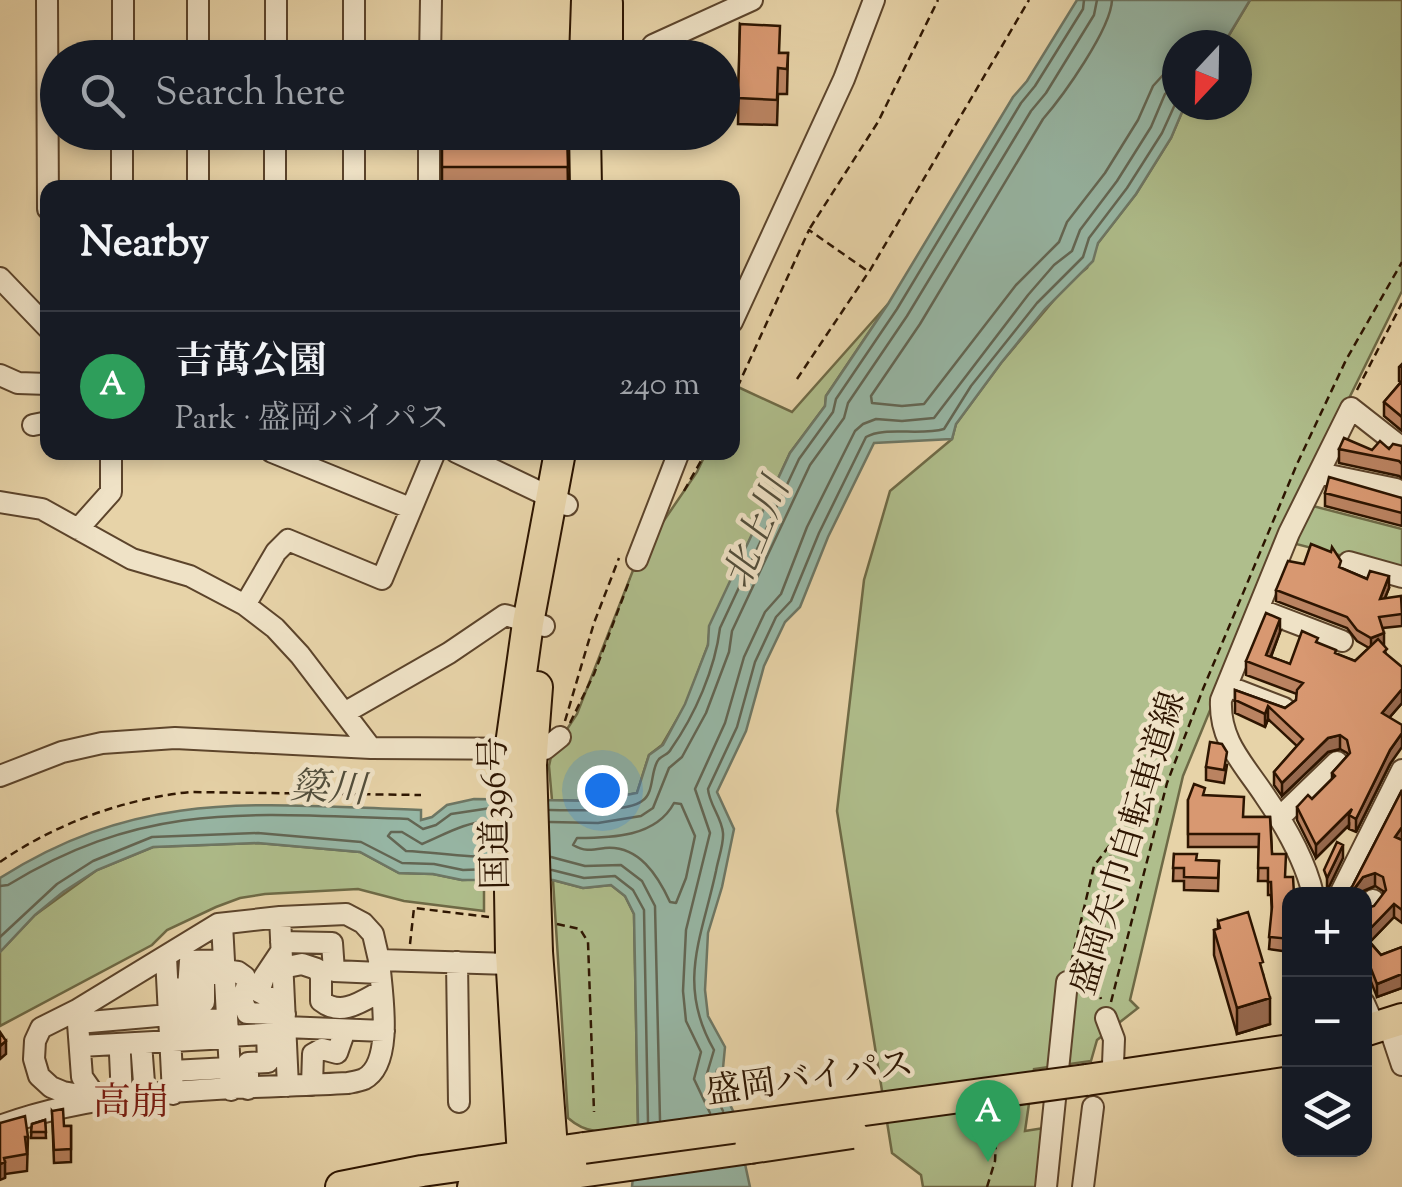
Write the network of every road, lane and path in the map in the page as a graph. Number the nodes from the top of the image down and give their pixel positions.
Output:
1 (47, 0) edge
2 (123, 0) edge
3 (198, 0) edge
4 (276, 0) edge
5 (354, 0) edge
6 (430, 0) edge
7 (586, 0) edge
8 (607, 0) edge
9 (752, 0) edge
10 (874, 0) edge
11 (938, 0) edge
12 (1029, 0) edge
13 (47, 40) edge
14 (122, 40) edge
15 (198, 40) edge
16 (276, 40) edge
17 (354, 40) edge
18 (430, 40) edge
19 (586, 40) edge
20 (607, 40) edge
21 (664, 40) edge
22 (48, 150) edge
23 (122, 150) edge
24 (198, 150) edge
25 (275, 150) edge
26 (354, 150) edge
27 (430, 150) edge
28 (586, 150) edge
29 (606, 150) edge
30 (48, 180) edge
31 (122, 180) edge
32 (198, 180) edge
33 (275, 180) edge
34 (354, 180) edge
35 (429, 180) edge
36 (586, 180) edge
37 (606, 180) edge
38 (809, 230) junction
39 (1402, 262) edge
40 (869, 272) junction
41 (0, 278) edge
42 (1402, 303) edge
43 (740, 305) edge
44 (40, 320) edge
45 (0, 376) edge
46 (798, 379) dead end
47 (740, 381) edge
48 (40, 384) edge
49 (1352, 408) junction
50 (1402, 448) edge
51 (111, 460) edge
52 (292, 460) edge
53 (431, 460) edge
54 (472, 460) edge
55 (560, 460) edge
56 (575, 460) edge
57 (675, 460) edge
58 (701, 460) edge
59 (1319, 473) junction
60 (1396, 489) dead end
61 (677, 501) dead end
62 (0, 502) edge
63 (559, 502) junction
64 (410, 508) junction
65 (78, 529) junction
66 (630, 553) junction
67 (1349, 562) dead end
68 (1402, 577) edge
69 (244, 605) junction
70 (1258, 608) junction
71 (536, 624) junction
72 (1342, 642) dead end
73 (1227, 686) junction
74 (1284, 708) edge
75 (346, 712) junction
76 (560, 737) junction
77 (371, 748) junction
78 (519, 757) junction
79 (1337, 762) edge
80 (1402, 770) edge
81 (0, 776) edge
82 (420, 795) dead end
83 (1279, 818) junction
84 (0, 862) edge
85 (1311, 887) edge
86 (1344, 887) edge
87 (280, 916) junction
88 (222, 924) junction
89 (282, 953) junction
90 (520, 956) junction
91 (166, 957) junction
92 (456, 962) junction
93 (224, 968) junction
94 (380, 975) junction
95 (1066, 982) joint
96 (169, 1014) junction
97 (78, 1016) junction
98 (1106, 1018) junction
99 (281, 1023) junction
100 (346, 1030) junction
101 (228, 1031) junction
102 (384, 1031) junction
103 (141, 1043) junction
104 (80, 1046) junction
105 (1282, 1052) edge
106 (1113, 1064) dead end
107 (116, 1065) dead end
108 (1283, 1067) edge
109 (230, 1068) junction
110 (172, 1071) junction
111 (312, 1085) junction
112 (288, 1086) junction
113 (239, 1089) junction
114 (173, 1094) junction
115 (1089, 1095) junction
116 (146, 1096) junction
117 (109, 1098) junction
118 (459, 1102) dead end
119 (0, 1126) edge
120 (996, 1140) dead end
121 (540, 1173) edge
122 (340, 1187) edge
123 (473, 1187) edge
124 (986, 1187) edge
125 (1046, 1187) edge
126 (1083, 1187) edge

1 - 13 street
2 - 14 street
3 - 15 street
4 - 16 street
5 - 17 street
6 - 18 street
7 - 19 highway
8 - 20 highway
9 - 21 street
10 - 43 street
11 - 38 path
12 - 40 path
22 - 30 street
23 - 31 street
24 - 32 street
25 - 33 street
26 - 34 street
27 - 35 street
28 - 36 highway
29 - 37 highway
38 - 40 path
38 - 47 path
39 - 98 path, 盛岡矢巾自転車道線
40 - 46 path
41 - 44 street
42 - 49 path
45 - 48 street
49 - 50 street
49 - 59 street
51 - 65 street
52 - 64 street
53 - 64 street
54 - 63 street
55 - 63 highway, 国道396号
56 - 63 highway, 国道396号
57 - 66 street
58 - 61 path
59 - 60 street
59 - 70 street
62 - 65 street
63 - 71 highway, 国道396号
64 - 69 street
65 - 69 street
66 - 76 path
66 - 76 path
67 - 68 street
69 - 75 street
70 - 72 street
70 - 73 street
71 - 75 street
71 - 78 highway, 国道396号
73 - 74 street
73 - 83 street
75 - 77 street
76 - 78 street
77 - 78 street
77 - 81 street
78 - 90 highway, 国道396号, bridge
79 - 83 street
80 - 86 street
82 - 84 path
83 - 85 street
87 - 88 street
87 - 89 street
87 - 94 street
88 - 91 street
88 - 93 street
89 - 94 street
89 - 94 street
89 - 99 street
90 - 92 street
90 - 121 highway, 国道396号
91 - 96 street
91 - 97 street
92 - 94 street
92 - 118 street
93 - 96 street
93 - 99 street
93 - 101 street
94 - 102 street
95 - 98 path, 盛岡矢巾自転車道線
95 - 125 street
96 - 97 street
96 - 101 street
96 - 103 street
96 - 110 street
97 - 104 street
97 - 117 street
98 - 106 street
99 - 100 street
99 - 101 street
99 - 112 street
99 - 113 street
100 - 102 street
100 - 111 street
101 - 109 street
102 - 111 street
103 - 104 street
103 - 116 street
104 - 117 street
105 - 115 highway, 盛岡バイパス
107 - 117 street
108 - 115 highway, 盛岡バイパス
109 - 110 street
109 - 113 street
110 - 114 street
111 - 112 street
112 - 113 street
113 - 114 street
114 - 116 street
115 - 121 highway, 盛岡バイパス, bridge
115 - 126 street
116 - 117 street
117 - 119 street
120 - 124 path
121 - 122 highway, 盛岡バイパス
121 - 123 highway, 盛岡バイパス

